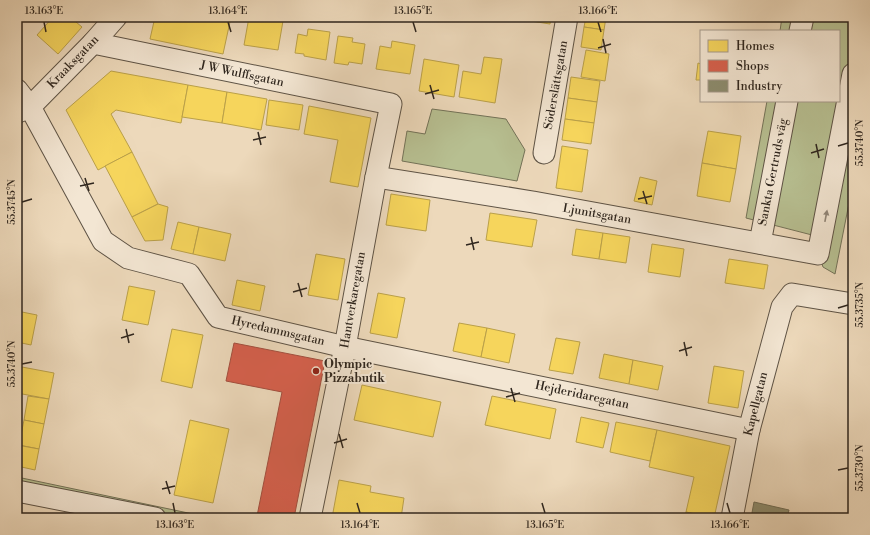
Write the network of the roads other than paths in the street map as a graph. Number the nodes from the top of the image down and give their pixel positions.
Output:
1 (116, 17) edge
2 (567, 17) edge
3 (803, 17) edge
4 (800, 30) edge
5 (93, 44) junction
6 (853, 74) edge
7 (17, 90) edge
8 (787, 102) edge
9 (391, 104) joint
10 (23, 110) edge
11 (544, 153) dead end
12 (376, 177) junction
13 (760, 243) junction
14 (853, 304) edge
15 (345, 347) junction
16 (749, 430) junction
17 (17, 491) edge
18 (155, 518) edge
19 (310, 518) edge
20 (732, 518) edge

1 - 5 street, Kraaksgatan
2 - 11 street, Söderslättsgatan
3 - 4 street
5 - 9 street, J W Wulffsgatan
5 - 10 street, Kraaksgatan
13 -> 6 street, Ljunitsgatan
7 - 10 street, Hyredammsgatan
8 - 13 street, Sankta Gertruds väg
9 - 12 street, Hantverkaregatan
10 - 15 street, Hyredammsgatan
12 - 13 street, Ljunitsgatan
12 - 15 street, Hantverkaregatan
14 - 16 street, Kapellgatan
15 - 16 street, Hejderidaregatan
15 - 19 street, Hantverkaregatan
16 - 20 street, Kapellgatan
17 - 18 street

